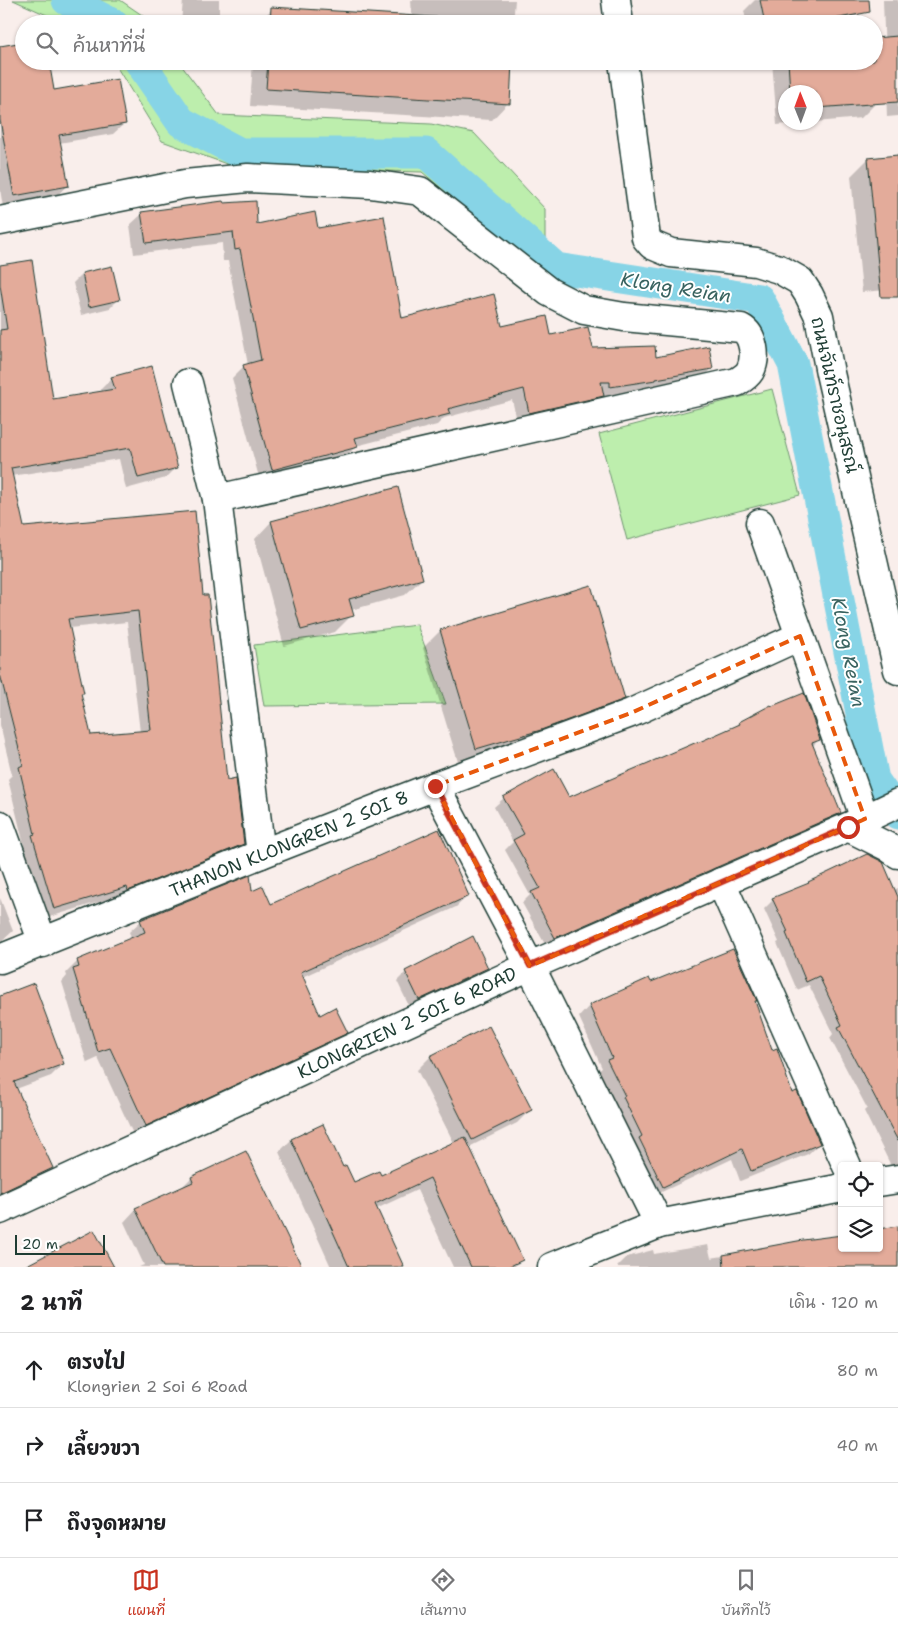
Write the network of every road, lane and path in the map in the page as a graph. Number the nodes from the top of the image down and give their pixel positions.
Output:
1 (616, 0) edge
2 (618, 15) edge
3 (624, 70) edge
4 (0, 220) edge
5 (188, 383) dead end
6 (217, 499) junction
7 (760, 523) dead end
8 (800, 636) junction
9 (898, 670) edge
10 (435, 786) junction
11 (898, 803) edge
12 (861, 821) junction
13 (0, 824) edge
14 (261, 854) junction
15 (898, 854) edge
16 (721, 882) junction
17 (42, 943) junction
18 (0, 959) edge
19 (530, 966) junction
20 (845, 1162) edge
21 (898, 1179) edge
22 (883, 1181) edge
23 (838, 1189) edge
24 (0, 1210) edge
25 (659, 1224) junction
26 (552, 1267) edge

1 - 2 street
3 - 9 street, ถนนจันท์ราชอนุสรณ์
4 - 6 street
5 - 6 street
6 - 14 street
7 - 8 street
8 - 10 street, THANON KLONGREN 2 SOI 8
8 - 12 street
10 - 14 street, THANON KLONGREN 2 SOI 8
10 - 19 street
11 - 12 street, KLONGRIEN 2 SOI 6 ROAD
12 - 15 street
12 - 16 street, KLONGRIEN 2 SOI 6 ROAD
13 - 17 street
14 - 17 street, THANON KLONGREN 2 SOI 8
16 - 19 street, KLONGRIEN 2 SOI 6 ROAD
16 - 20 street
17 - 18 street, THANON KLONGREN 2 SOI 8
19 - 24 street, KLONGRIEN 2 SOI 6 ROAD
19 - 25 street
21 - 22 street
23 - 25 street
25 - 26 street

